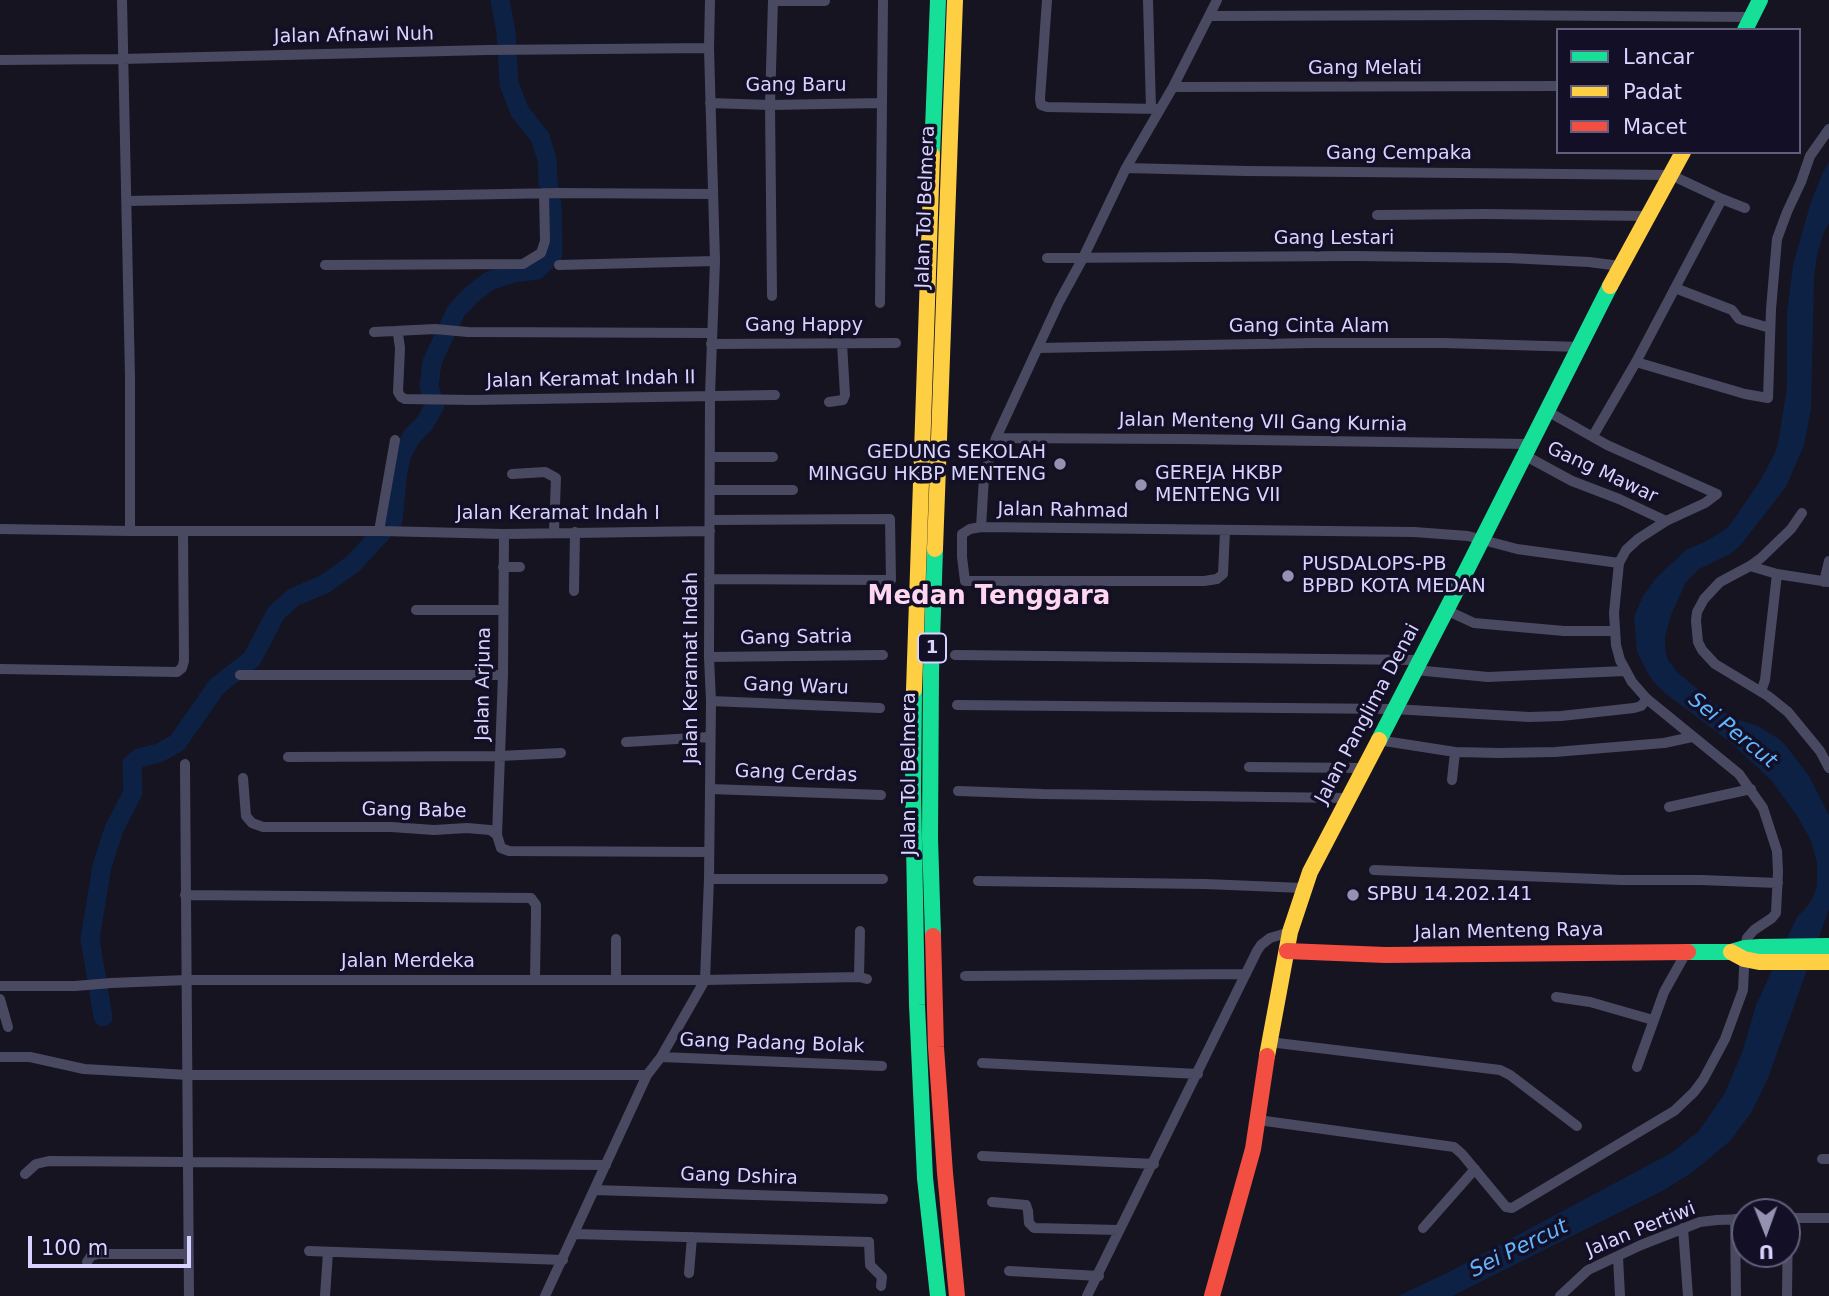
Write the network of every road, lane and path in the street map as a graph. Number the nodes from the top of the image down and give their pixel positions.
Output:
1 (122, 0) edge
2 (710, 0) edge
3 (883, 0) edge
4 (938, 0) edge
5 (955, 0) edge
6 (1047, 0) edge
7 (1149, 0) edge
8 (1217, 0) edge
9 (1760, 0) edge
10 (773, 1) edge
11 (825, 1) edge
12 (1209, 16) junction
13 (1749, 23) edge
14 (709, 48) junction
15 (122, 59) junction
16 (0, 60) edge
17 (1556, 86) edge
18 (1173, 87) junction
19 (710, 103) junction
20 (881, 103) junction
21 (770, 105) junction
22 (1155, 109) junction
23 (1829, 130) edge
24 (1682, 154) edge
25 (1126, 168) junction
26 (1671, 175) junction
27 (546, 193) junction
28 (713, 194) junction
29 (1722, 199) junction
30 (127, 201) junction
31 (1745, 208) dead end
32 (1377, 215) dead end
33 (1647, 216) junction
34 (1047, 258) dead end
35 (1083, 258) junction
36 (715, 261) junction
37 (325, 265) dead end
38 (559, 265) dead end
39 (1620, 266) junction
40 (1675, 288) junction
41 (772, 296) dead end
42 (880, 303) dead end
43 (1770, 328) junction
44 (395, 331) junction
45 (374, 332) dead end
46 (712, 338) junction
47 (842, 343) junction
48 (896, 343) dead end
49 (1580, 347) junction
50 (1038, 348) junction
51 (1636, 362) junction
52 (709, 395) junction
53 (775, 395) dead end
54 (828, 402) dead end
55 (1547, 411) junction
56 (1593, 436) junction
57 (996, 438) junction
58 (395, 440) dead end
59 (1526, 450) junction
60 (710, 457) junction
61 (774, 457) dead end
62 (512, 474) dead end
63 (710, 490) junction
64 (793, 490) dead end
65 (1802, 513) dead end
66 (1666, 522) junction
67 (710, 525) junction
68 (981, 527) junction
69 (0, 529) edge
70 (130, 531) junction
71 (183, 531) junction
72 (381, 531) junction
73 (1225, 531) junction
74 (554, 532) junction
75 (575, 532) junction
76 (503, 534) junction
77 (1482, 539) junction
78 (1829, 561) edge
79 (1619, 563) junction
80 (1750, 566) junction
81 (503, 567) junction
82 (520, 567) dead end
83 (1777, 574) junction
84 (709, 579) junction
85 (1826, 582) edge
86 (573, 591) dead end
87 (416, 610) dead end
88 (503, 610) junction
89 (1446, 610) junction
90 (1615, 631) junction
91 (883, 654) dead end
92 (955, 654) dead end
93 (709, 657) junction
94 (1417, 665) junction
95 (0, 669) edge
96 (1625, 671) junction
97 (240, 675) dead end
98 (503, 675) junction
99 (1761, 692) junction
100 (1647, 699) junction
101 (710, 701) junction
102 (957, 705) dead end
103 (880, 708) dead end
104 (1394, 709) junction
105 (710, 737) junction
106 (1692, 737) junction
107 (1378, 740) junction
108 (626, 742) dead end
109 (1455, 752) junction
110 (561, 753) dead end
111 (500, 756) junction
112 (288, 757) dead end
113 (185, 764) dead end
114 (1249, 767) dead end
115 (1364, 768) junction
116 (1829, 768) edge
117 (243, 778) dead end
118 (1452, 780) dead end
119 (710, 789) junction
120 (1751, 789) junction
121 (958, 791) dead end
122 (881, 795) dead end
123 (1347, 798) junction
124 (1669, 807) dead end
125 (497, 835) junction
126 (709, 852) junction
127 (1374, 870) dead end
128 (709, 878) junction
129 (883, 880) dead end
130 (978, 881) dead end
131 (1778, 883) junction
132 (1303, 888) junction
133 (185, 895) junction
134 (860, 931) dead end
135 (1290, 932) junction
136 (616, 939) dead end
137 (1829, 946) edge
138 (1287, 951) junction
139 (1688, 951) junction
140 (1748, 954) junction
141 (1829, 962) edge
142 (1247, 974) junction
143 (965, 976) dead end
144 (535, 979) junction
145 (187, 980) junction
146 (616, 980) junction
147 (705, 980) junction
148 (0, 986) edge
149 (1556, 997) dead end
150 (0, 999) edge
151 (1653, 1020) junction
152 (8, 1027) dead end
153 (1269, 1042) junction
154 (0, 1057) edge
155 (661, 1057) junction
156 (982, 1063) dead end
157 (881, 1066) dead end
158 (1637, 1067) dead end
159 (1198, 1073) junction
160 (647, 1074) junction
161 (188, 1075) junction
162 (1258, 1120) junction
163 (1577, 1126) dead end
164 (982, 1156) dead end
165 (188, 1162) junction
166 (1154, 1164) junction
167 (606, 1165) junction
168 (1475, 1169) junction
169 (25, 1174) dead end
170 (594, 1190) junction
171 (883, 1199) dead end
172 (992, 1202) dead end
173 (1801, 1218) edge
174 (1829, 1218) edge
175 (1731, 1220) edge
176 (1423, 1228) dead end
177 (1683, 1228) junction
178 (1119, 1230) junction
179 (574, 1234) junction
180 (692, 1237) junction
181 (309, 1251) dead end
182 (328, 1252) junction
183 (188, 1254) junction
184 (1618, 1256) junction
185 (562, 1260) junction
186 (87, 1262) dead end
187 (1737, 1268) edge
188 (1787, 1268) edge
189 (1009, 1272) dead end
190 (689, 1273) dead end
191 (1099, 1276) junction
192 (881, 1286) dead end
193 (189, 1296) edge
194 (325, 1296) edge
195 (545, 1296) edge
196 (938, 1296) edge
197 (957, 1296) edge
198 (1087, 1296) edge
199 (1212, 1296) edge
200 (1560, 1296) edge
201 (1620, 1296) edge
202 (1688, 1296) edge
203 (1736, 1296) edge
204 (1787, 1296) edge

1 - 15 street
2 - 14 street, Jalan Keramat Indah
3 - 20 street
4 - 196 main road, Jalan Tol Belmera / 1
5 - 197 main road, Jalan Tol Belmera / 1
6 - 22 street
7 - 22 street
8 - 12 street
9 - 13 main road
10 - 11 street
10 - 21 street
12 - 13 street
12 - 18 street
14 - 15 street, Jalan Afnawi Nuh
14 - 19 street, Jalan Keramat Indah
15 - 16 street, Jalan Afnawi Nuh
15 - 30 street
17 - 18 street, Gang Melati
18 - 22 street
19 - 21 street, Gang Baru
19 - 28 street, Jalan Keramat Indah
20 - 21 street, Gang Baru
20 - 42 street
21 - 41 street
22 - 25 street
23 - 43 street
24 - 26 main road, Jalan Panglima Denai
25 - 26 street, Gang Cempaka
25 - 35 street
26 - 29 street
26 - 33 main road, Jalan Panglima Denai
27 - 28 street
27 - 30 street
27 - 37 street
28 - 36 street, Jalan Keramat Indah
29 - 31 street
29 - 40 street
30 - 70 street
32 - 33 street
33 - 39 main road, Jalan Panglima Denai
34 - 35 street, Gang Lestari
35 - 39 street, Gang Lestari
35 - 50 street
36 - 38 street
36 - 46 street, Jalan Keramat Indah
39 - 49 main road, Jalan Panglima Denai
40 - 43 street
40 - 51 street
43 - 51 street
44 - 45 street, Gang Happy
44 - 46 street, Gang Happy
44 - 52 street, Jalan Keramat Indah II
46 - 47 street, Gang Happy
46 - 52 street, Jalan Keramat Indah
47 - 48 street, Gang Happy
47 - 54 street
49 - 50 street, Gang Cinta Alam
49 - 55 main road, Jalan Panglima Denai
50 - 57 street
51 - 56 street
52 - 53 street, Jalan Keramat Indah II
52 - 60 street, Jalan Keramat Indah
55 - 56 street
55 - 59 main road, Jalan Panglima Denai
56 - 66 street
57 - 59 street, Jalan Menteng VII Gang Kurnia
57 - 68 street
58 - 72 street
59 - 66 street, Gang Mawar
59 - 77 main road, Jalan Panglima Denai
60 - 61 street
60 - 63 street, Jalan Keramat Indah
62 - 74 street
63 - 64 street
63 - 67 street, Jalan Keramat Indah
65 - 80 street
66 - 79 street
67 - 75 street, Jalan Keramat Indah I
67 - 84 street, Jalan Keramat Indah
67 - 84 street, Jalan Keramat Indah I
68 - 73 street, Jalan Rahmad
68 - 73 street, Jalan Rahmad
69 - 70 street, Jalan Keramat Indah I
70 - 71 street, Jalan Keramat Indah I
71 - 72 street, Jalan Keramat Indah I
71 - 95 street
72 - 76 street, Jalan Keramat Indah I
73 - 77 street, Jalan Rahmad
74 - 75 street, Jalan Keramat Indah I
74 - 76 street, Jalan Keramat Indah I
75 - 86 street
76 - 81 street, Jalan Arjuna
77 - 79 street, Jalan Rahmad
77 - 89 main road, Jalan Panglima Denai
78 - 85 street
79 - 90 street
80 - 83 street
80 - 99 street
81 - 82 street
81 - 88 street, Jalan Arjuna
83 - 85 street
83 - 99 street
84 - 93 street, Jalan Keramat Indah
87 - 88 street
88 - 98 street, Jalan Arjuna
89 - 90 street
89 - 94 main road, Jalan Panglima Denai
90 - 96 street
91 - 93 street, Gang Satria
92 - 94 street
93 - 101 street, Jalan Keramat Indah
94 - 96 street
94 - 104 main road, Jalan Panglima Denai
96 - 100 street
97 - 98 street
98 - 111 street, Jalan Arjuna
99 - 116 street
100 - 104 street
100 - 106 street
101 - 103 street, Gang Waru
101 - 105 street, Jalan Keramat Indah
102 - 104 street
104 - 107 main road, Jalan Panglima Denai
105 - 108 street
105 - 119 street, Jalan Keramat Indah
106 - 109 street
106 - 120 street
107 - 109 street
107 - 115 main road, Jalan Panglima Denai
109 - 118 street
110 - 111 street
111 - 112 street
111 - 125 street, Jalan Arjuna
113 - 133 street
114 - 115 street
115 - 123 main road, Jalan Panglima Denai
117 - 125 street, Gang Babe
119 - 122 street, Gang Cerdas
119 - 126 street, Jalan Keramat Indah
120 - 124 street
120 - 131 street
121 - 123 street
123 - 132 main road, Jalan Panglima Denai
125 - 126 street, Gang Babe
126 - 128 street, Jalan Keramat Indah
127 - 131 street
128 - 129 street
128 - 147 street, Jalan Keramat Indah
130 - 132 street
131 - 140 street
132 - 135 main road, Jalan Panglima Denai
133 - 144 street
133 - 145 street
134 - 147 street, Jalan Merdeka
135 - 138 main road, Jalan Panglima Denai
135 - 142 street
136 - 146 street
137 - 140 main road, Jalan Menteng Raya
138 - 139 main road, Jalan Menteng Raya
138 - 153 main road, Jalan Panglima Denai
139 - 140 main road, Jalan Menteng Raya
139 - 151 street
140 - 141 main road, Jalan Menteng Raya
140 - 168 street
142 - 143 street
142 - 159 street
144 - 145 street, Jalan Merdeka
144 - 146 street, Jalan Merdeka
145 - 148 street, Jalan Merdeka
145 - 161 street
146 - 147 street, Jalan Merdeka
147 - 155 street, Jalan Keramat Indah
149 - 151 street
150 - 152 street
151 - 158 street
153 - 162 main road, Jalan Panglima Denai
153 - 163 street
154 - 161 street
155 - 157 street, Gang Padang Bolak
155 - 160 street, Jalan Keramat Indah
156 - 159 street
159 - 166 street
160 - 161 street
160 - 167 street, Jalan Keramat Indah
161 - 165 street
162 - 168 street
162 - 199 main road, Jalan Panglima Denai
164 - 166 street
165 - 167 street
165 - 169 street
165 - 183 street
166 - 178 street
167 - 170 street, Jalan Keramat Indah
168 - 176 street
170 - 171 street, Gang Dshira
170 - 179 street, Jalan Keramat Indah
172 - 178 street
173 - 174 street
175 - 177 street, Jalan Pertiwi
177 - 184 street, Jalan Pertiwi
177 - 202 street
178 - 191 street
179 - 180 street
179 - 185 street, Jalan Keramat Indah
180 - 190 street
180 - 192 street
181 - 182 street
182 - 185 street
182 - 194 street
183 - 186 street
183 - 193 street
184 - 200 street, Jalan Pertiwi
184 - 201 street
185 - 195 street, Jalan Keramat Indah
187 - 203 street
188 - 204 street
189 - 191 street
191 - 198 street

